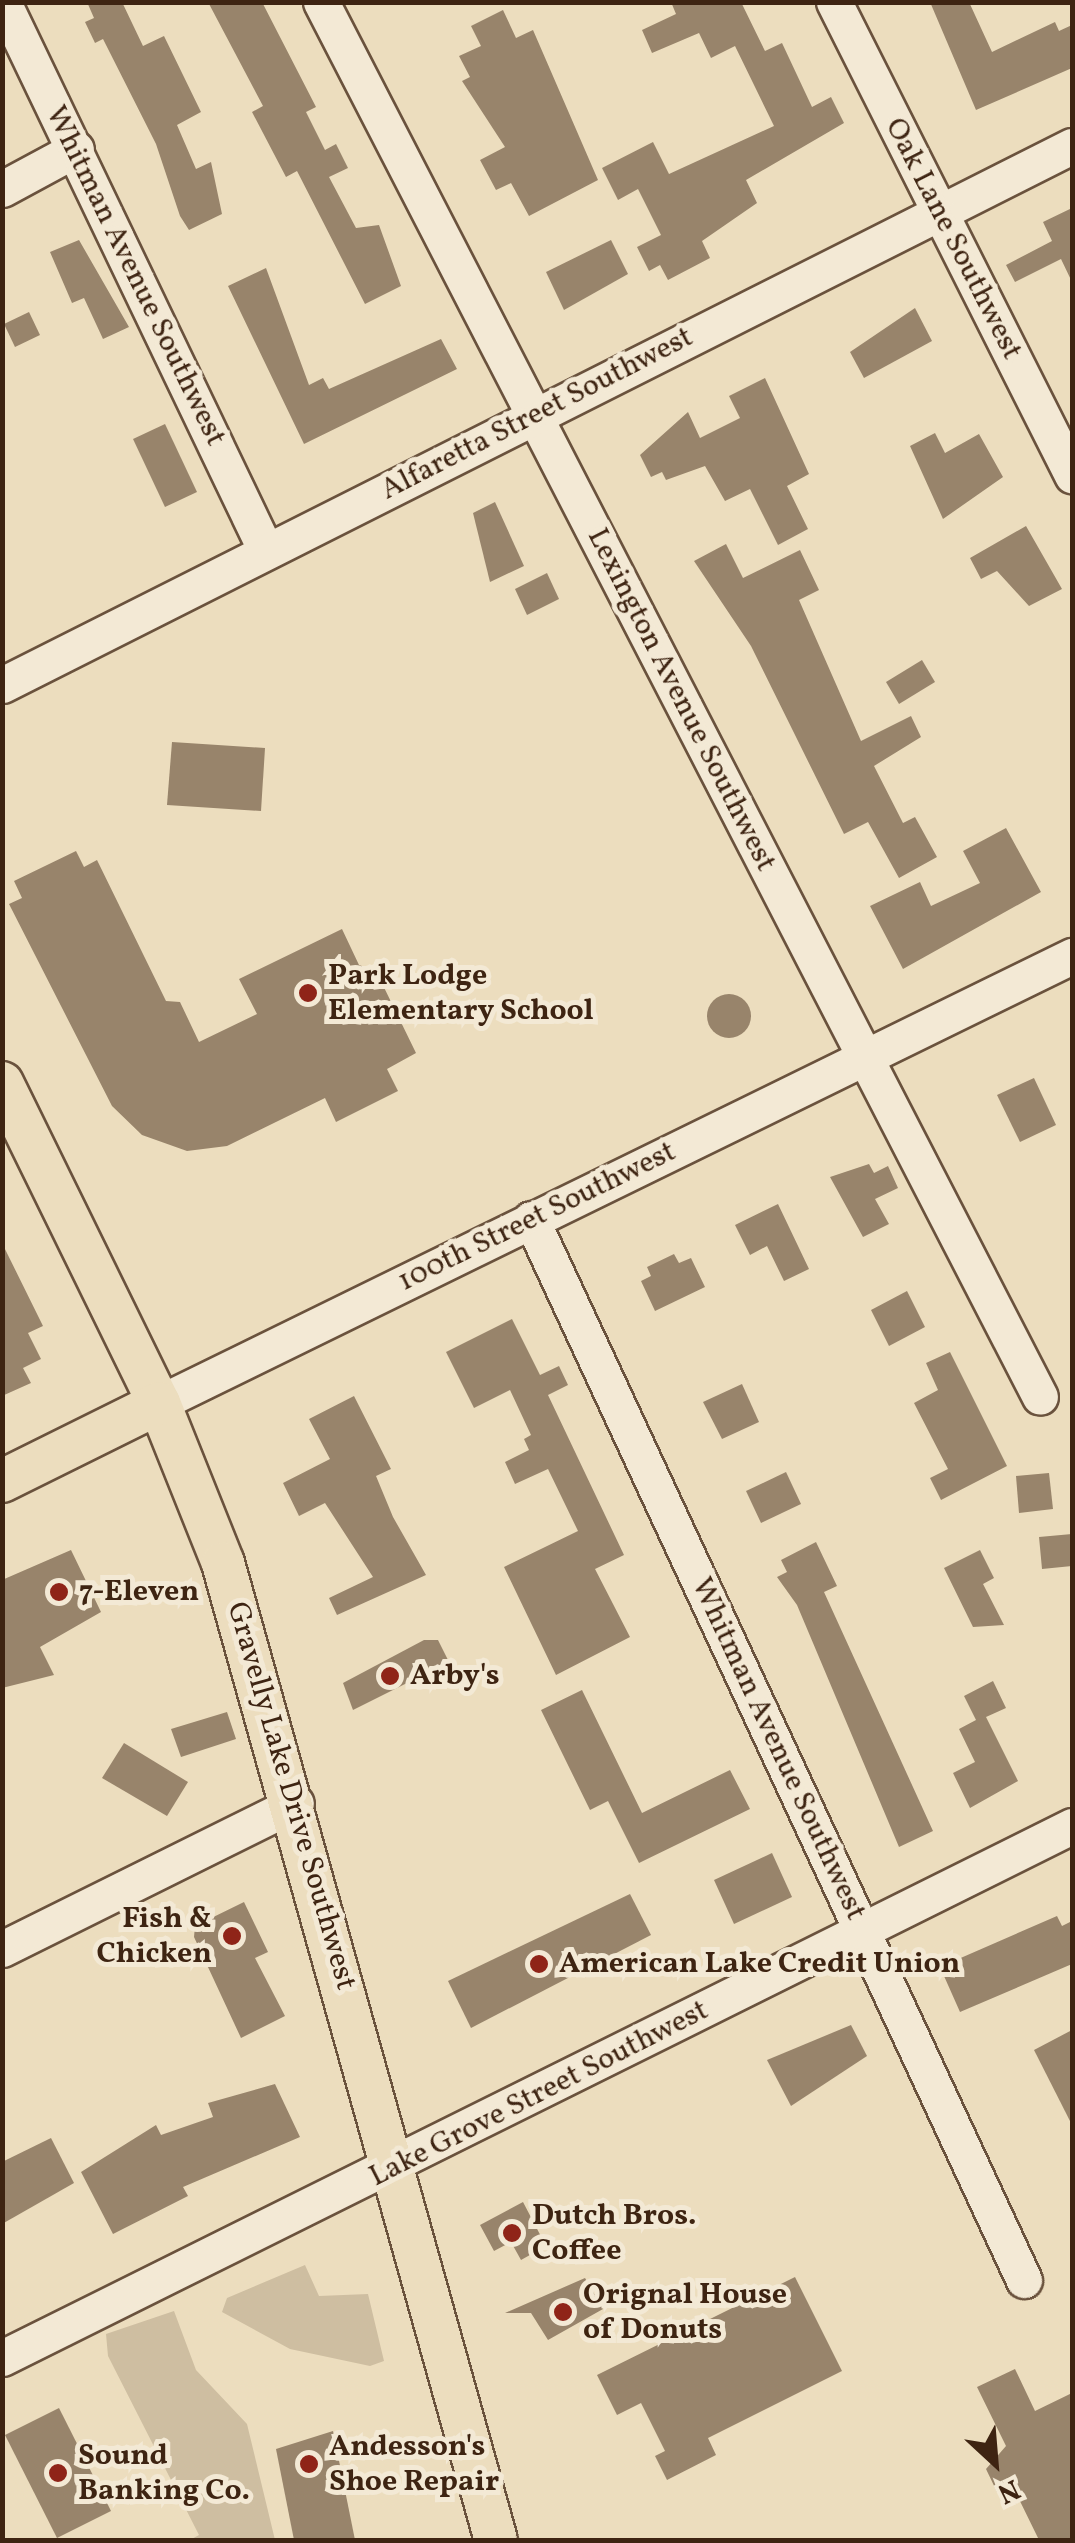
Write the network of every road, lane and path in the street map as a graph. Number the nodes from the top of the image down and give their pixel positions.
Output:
1 (3, 2) edge
2 (321, 2) edge
3 (834, 2) edge
4 (1072, 146) edge
5 (76, 150) junction
6 (2, 188) edge
7 (939, 214) junction
8 (534, 415) junction
9 (1072, 475) edge
10 (266, 551) junction
11 (2, 685) edge
12 (1072, 956) edge
13 (865, 1058) junction
14 (2, 1083) edge
15 (531, 1219) junction
16 (1040, 1397) dead end
17 (159, 1403) junction
18 (2, 1482) edge
19 (296, 1803) junction
20 (1072, 1826) edge
21 (862, 1931) junction
22 (2, 1950) edge
23 (394, 2168) junction
24 (1024, 2280) dead end
25 (2, 2358) edge
26 (496, 2540) edge

1 - 5 street, Whitman Avenue Southwest
2 - 8 street, Lexington Avenue Southwest
3 - 7 street, Oak Lane Southwest
4 - 7 street, Alfaretta Street Southwest
5 - 6 street
5 - 10 street, Whitman Avenue Southwest
7 - 8 street, Alfaretta Street Southwest
7 - 9 street, Oak Lane Southwest
8 - 10 street, Alfaretta Street Southwest
8 - 13 street, Lexington Avenue Southwest
10 - 11 street, Alfaretta Street Southwest
12 - 13 street, 100th Street Southwest
13 - 15 street, 100th Street Southwest
13 - 16 street, Lexington Avenue Southwest
14 - 17 main road, Gravelly Lake Drive Southwest
15 - 17 street, 100th Street Southwest
15 - 21 street, Whitman Avenue Southwest
17 - 18 main road, 100th Street Southwest
17 - 19 main road, Gravelly Lake Drive Southwest
19 - 22 street
19 - 23 main road, Gravelly Lake Drive Southwest
20 - 21 street, Lake Grove Street Southwest
21 - 23 street, Lake Grove Street Southwest
21 - 24 street, Whitman Avenue Southwest
23 - 25 street, Lake Grove Street Southwest
23 - 26 main road, Gravelly Lake Drive Southwest

